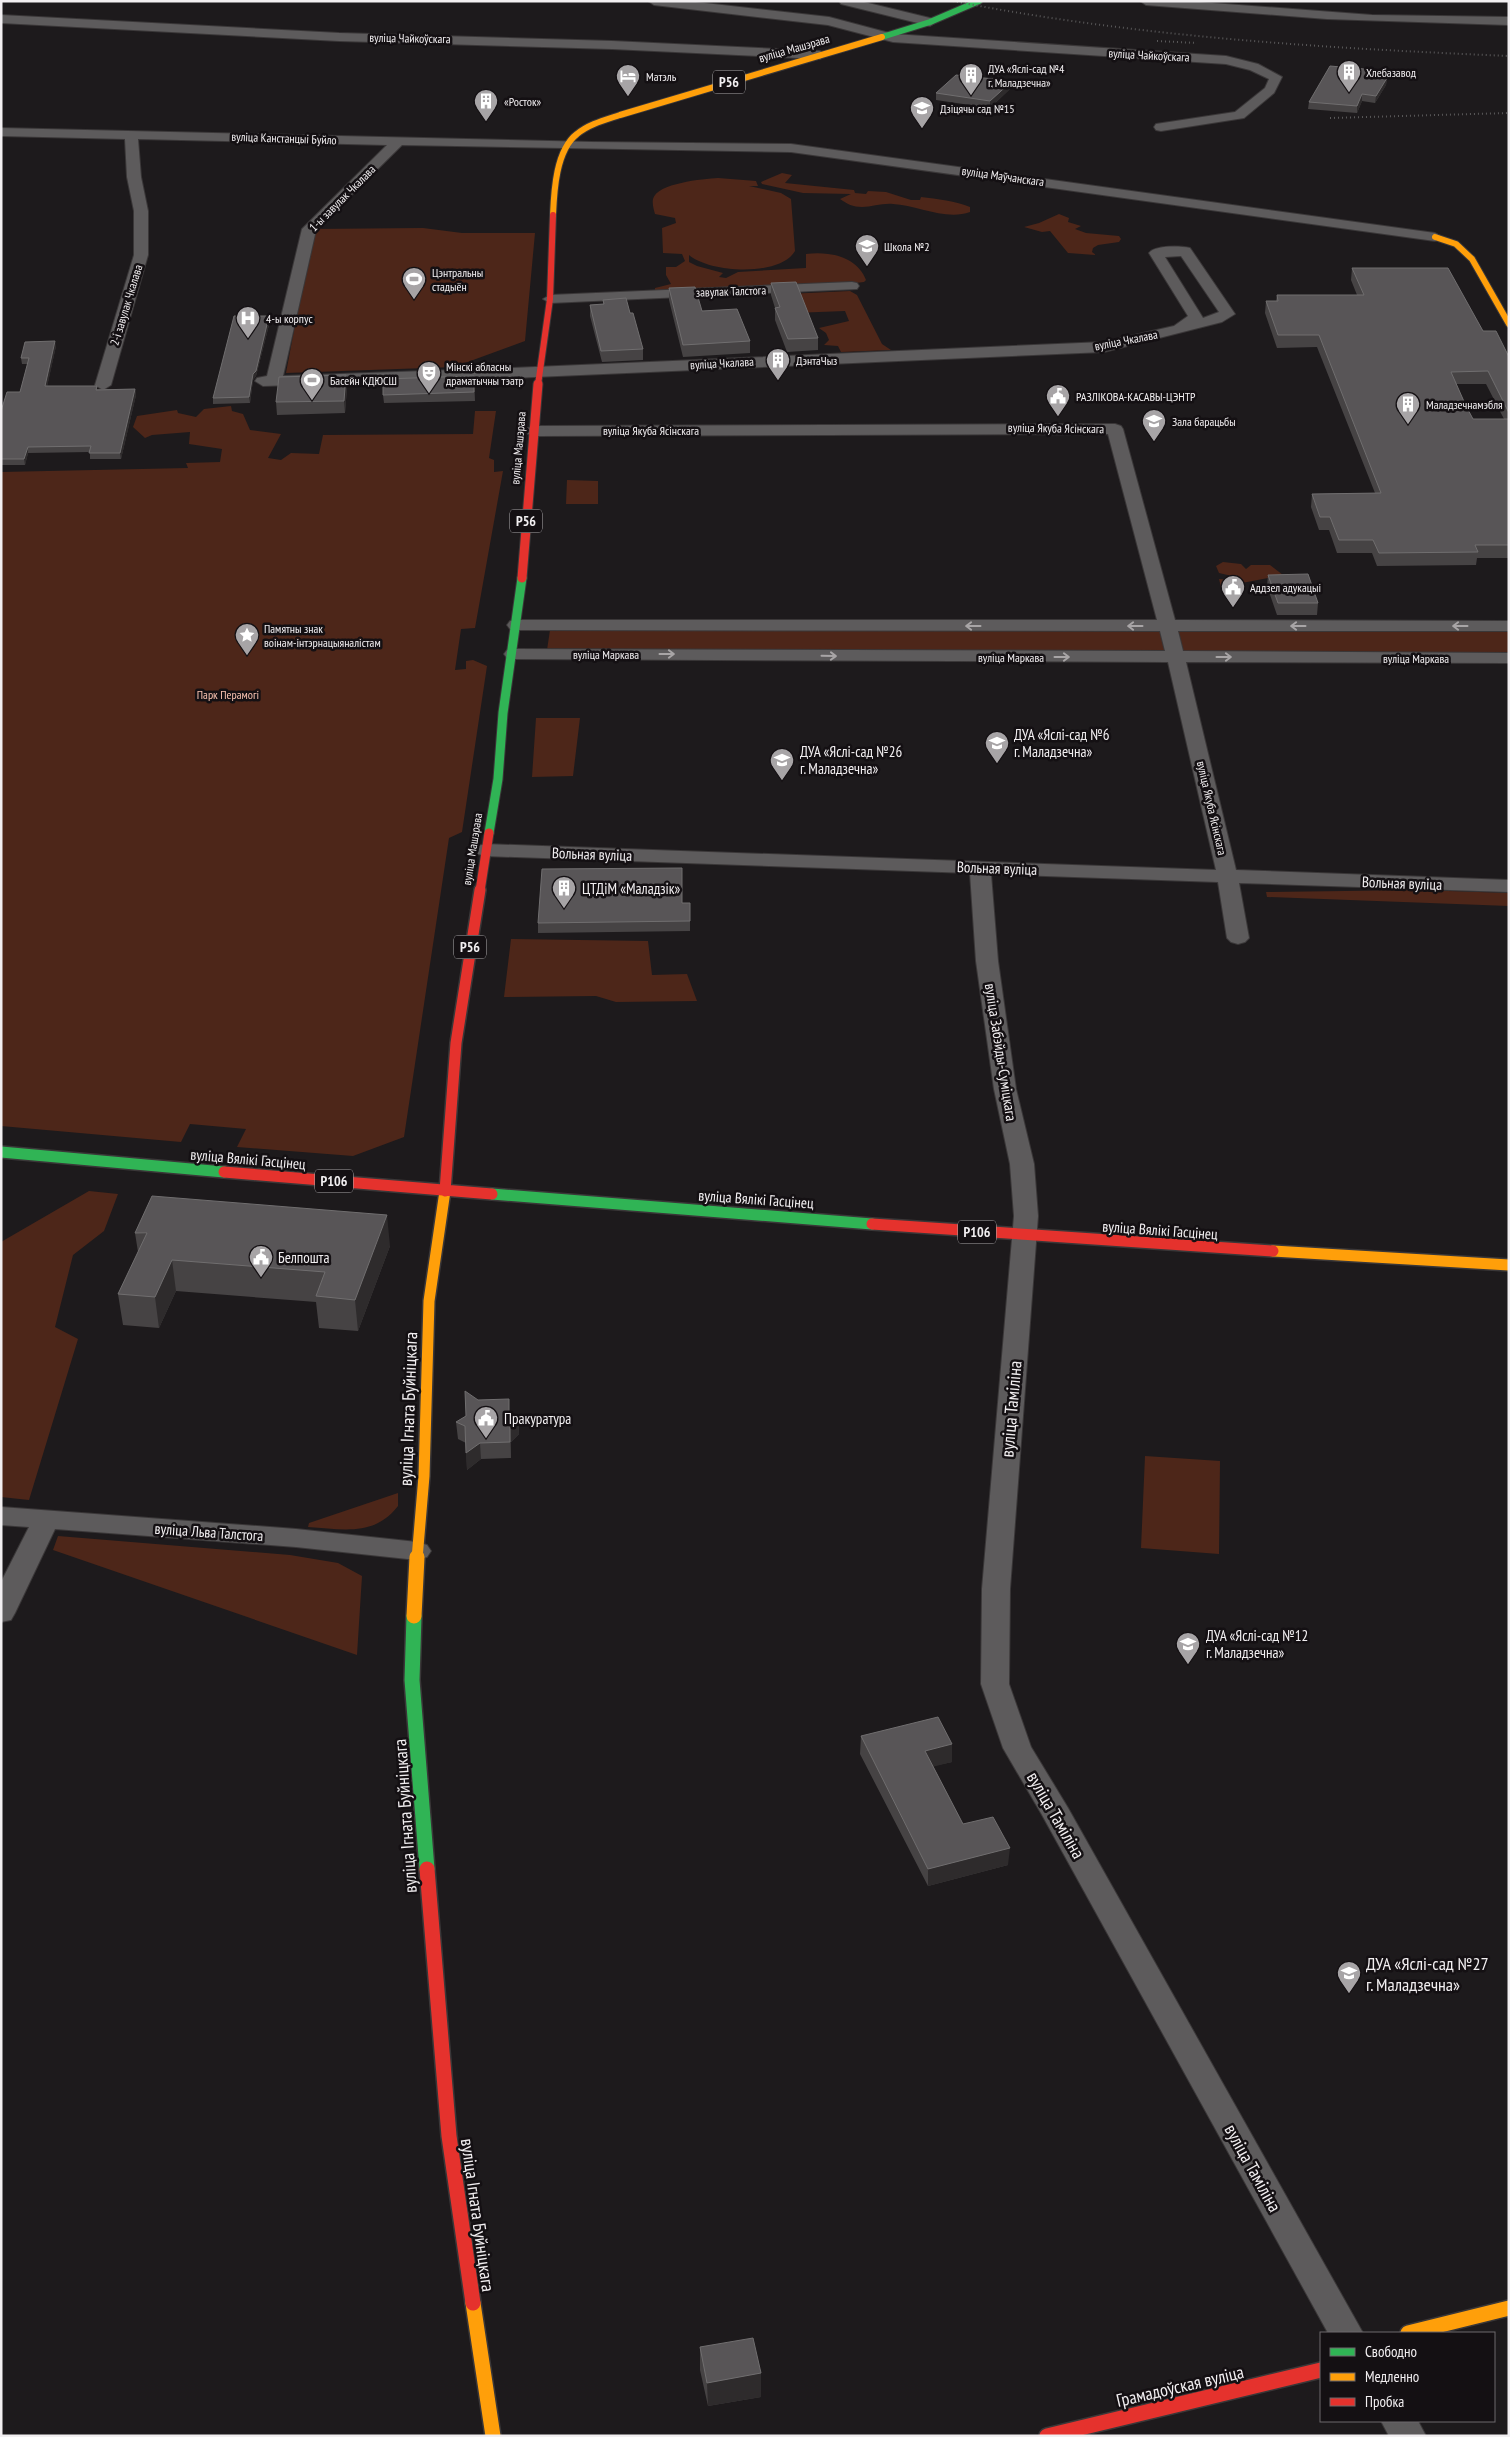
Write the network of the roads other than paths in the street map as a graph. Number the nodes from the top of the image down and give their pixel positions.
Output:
1 (654, 1) edge
2 (845, 1) edge
3 (979, 1) edge
4 (1146, 1) edge
5 (1, 19) edge
6 (1509, 21) edge
7 (930, 22) junction
8 (886, 36) junction
9 (820, 55) junction
10 (1161, 127) dead end
11 (1, 132) edge
12 (131, 135) junction
13 (399, 142) junction
14 (567, 145) junction
15 (1435, 237) joint
16 (852, 286) dead end
17 (550, 298) junction
18 (1509, 324) edge
19 (1179, 329) junction
20 (540, 372) junction
21 (268, 380) joint
22 (103, 385) dead end
23 (534, 431) junction
24 (516, 625) junction
25 (1166, 626) junction
26 (1509, 626) edge
27 (513, 654) junction
28 (1175, 657) junction
29 (1509, 658) edge
30 (485, 850) junction
31 (980, 868) junction
32 (1228, 877) junction
33 (1509, 886) edge
34 (1238, 938) dead end
35 (1, 1152) edge
36 (445, 1191) junction
37 (1024, 1235) junction
38 (1509, 1266) edge
39 (1, 1516) edge
40 (46, 1520) junction
41 (417, 1551) junction
42 (1, 1613) edge
43 (1509, 2308) edge
44 (1345, 2332) edge
45 (1412, 2332) edge
46 (1320, 2370) edge
47 (1400, 2422) edge
48 (493, 2436) edge
49 (1047, 2436) edge
50 (1408, 2436) edge

1 - 8 street
2 - 7 street
3 - 7 main road, вуліца Машэрава / Р56
4 - 6 street
5 - 9 street, вуліца Чайкоўскага
7 - 8 main road, вуліца Машэрава / Р56
8 - 9 main road, вуліца Машэрава / Р56
8 - 10 street, вуліца Чайкоўскага
9 - 14 main road, вуліца Машэрава / Р56
11 - 12 street, вуліца Канстанцыі Буйло
12 - 13 street, вуліца Канстанцыі Буйло
12 - 22 street, 2-і завулак Чкалава
13 - 14 street, вуліца Канстанцыі Буйло
13 - 21 street, 1-ы завулак Чкалава
14 - 15 street, вуліца Маўчанскага
14 - 17 main road, вуліца Машэрава / Р56
15 - 18 main road
16 - 17 street, завулак Талстога
17 - 20 main road, вуліца Машэрава / Р56
19 - 19 street, вуліца Чкалава
19 - 20 street, вуліца Чкалава
20 - 21 street, вуліца Чкалава
20 - 23 main road, вуліца Машэрава / Р56
23 - 24 main road, вуліца Машэрава / Р56
23 - 25 street, вуліца Якуба Ясінскага
25 -> 24 street, вуліца Маркава
24 - 27 main road, вуліца Машэрава / Р56
26 -> 25 street, вуліца Маркава
25 - 28 street, вуліца Якуба Ясінскага
27 -> 28 street, вуліца Маркава
27 - 30 main road, вуліца Машэрава / Р56
28 -> 29 street, вуліца Маркава
28 - 32 street, вуліца Якуба Ясінскага
30 - 31 street, Вольная вуліца
30 - 36 main road, вуліца Машэрава / Р56
31 - 32 street, Вольная вуліца
31 - 37 street, вуліца Забэйды-Суміцкага
32 - 33 street, Вольная вуліца
32 - 34 street, вуліца Якуба Ясінскага
35 - 36 main road, вуліца Вялікі Гасцінец / Р106
36 - 37 main road, вуліца Вялікі Гасцінец / Р106
36 - 41 main road, вуліца Ігната Буйніцкага
37 - 38 main road, вуліца Вялікі Гасцінец / Р106
37 - 44 street, вуліца Таміліна
39 - 40 street, вуліца Льва Талстога
40 - 41 street, вуліца Льва Талстога
40 - 42 street
41 - 48 main road, вуліца Ігната Буйніцкага
43 - 45 main road
46 - 49 main road, Грамадоўская вуліца
47 - 50 street

